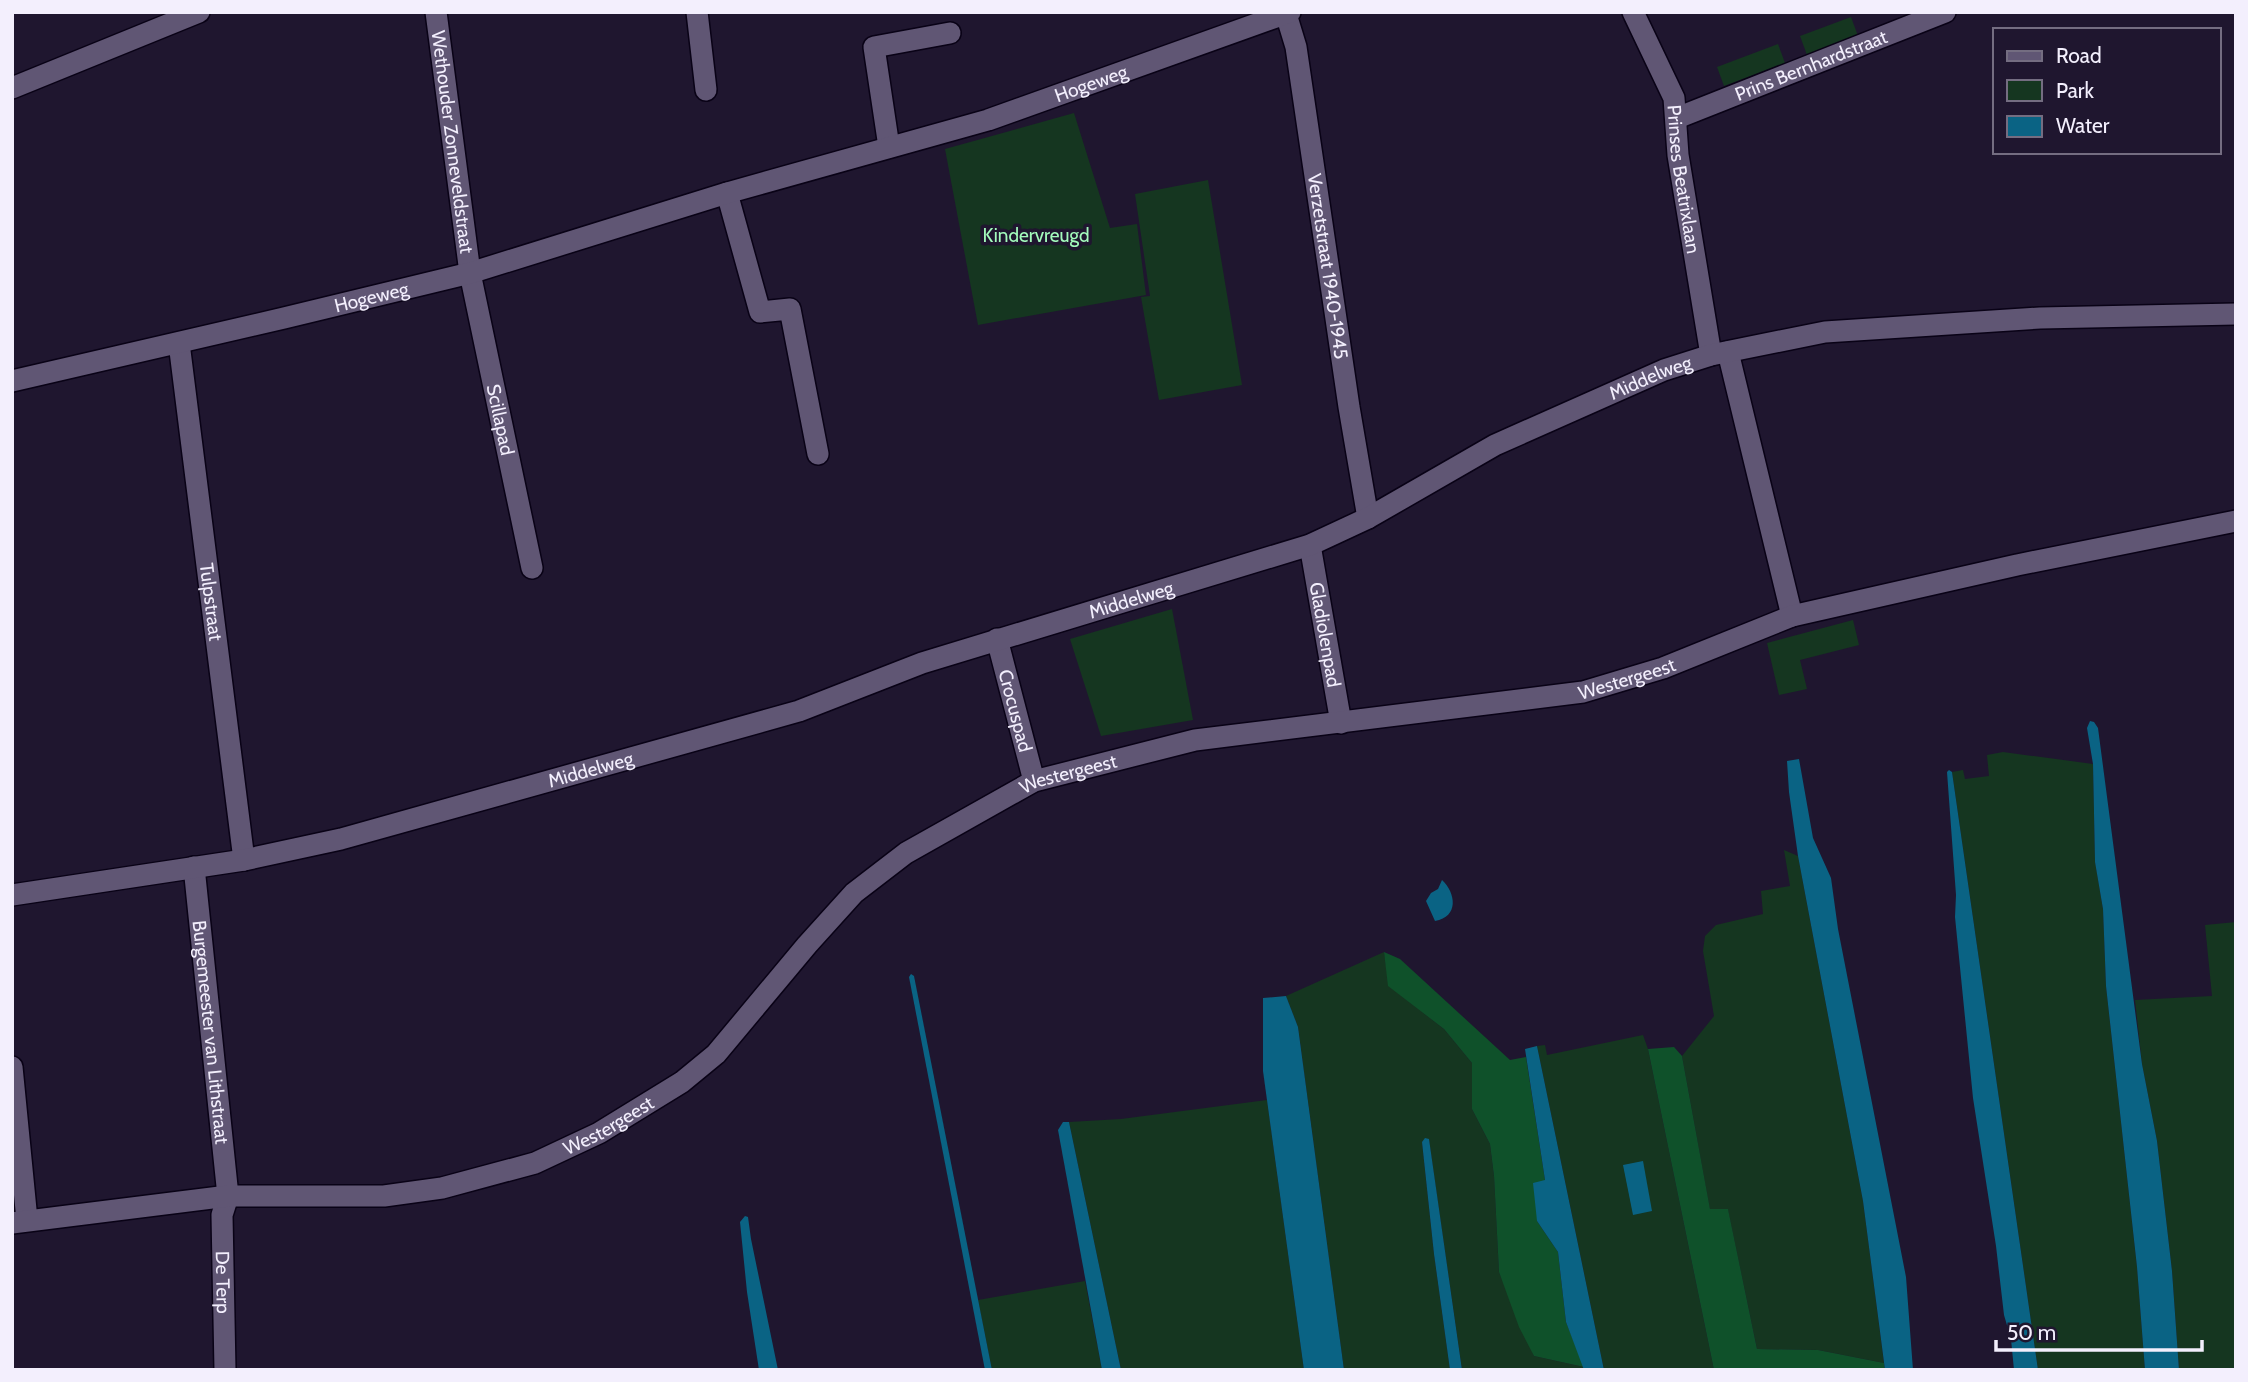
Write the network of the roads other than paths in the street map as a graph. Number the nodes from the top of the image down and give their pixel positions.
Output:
1 (199, 12) edge
2 (436, 12) edge
3 (697, 12) edge
4 (1633, 12) edge
5 (1945, 12) edge
6 (1288, 13) edge
7 (1260, 18) edge
8 (950, 33) dead end
9 (12, 88) edge
10 (706, 90) dead end
11 (1677, 118) junction
12 (889, 147) junction
13 (727, 193) junction
14 (470, 273) junction
15 (2236, 314) edge
16 (179, 343) junction
17 (1720, 353) junction
18 (12, 381) edge
19 (818, 454) dead end
20 (1368, 519) junction
21 (2236, 521) edge
22 (1310, 545) junction
23 (532, 568) dead end
24 (1792, 616) junction
25 (998, 639) junction
26 (1342, 723) junction
27 (1034, 781) junction
28 (244, 860) junction
29 (194, 867) junction
30 (12, 895) edge
31 (12, 1067) edge
32 (228, 1196) junction
33 (20, 1221) edge
34 (225, 1370) edge

1 - 9 street
2 - 14 street, Wethouder Zonneveldstraat
3 - 10 street
4 - 11 street, Prinses Beatrixlaan
5 - 11 street, Prins Bernhardstraat
6 - 7 street, Hogeweg
6 - 20 street, Verzetstraat 1940-1945
7 - 12 street, Hogeweg
8 - 12 street
11 - 17 street, Prinses Beatrixlaan
12 - 13 street, Hogeweg
13 - 14 street, Hogeweg
13 - 19 street
14 - 16 street, Hogeweg
14 - 23 street, Scillapad
15 - 17 street, Middelweg
16 - 18 street, Hogeweg
16 - 28 street, Tulpstraat
17 - 20 street, Middelweg
17 - 24 street, Prinses Beatrixlaan
20 - 22 street, Middelweg
21 - 24 street, Westergeest
22 - 25 street, Middelweg
22 - 26 street, Gladiolenpad
24 - 26 street, Westergeest
25 - 27 street, Crocuspad
25 - 28 street, Middelweg
26 - 27 street, Westergeest
27 - 32 street, Westergeest
28 - 29 street, Middelweg
29 - 30 street, Middelweg
29 - 32 street, Burgemeester van Lithstraat
31 - 33 street
32 - 33 street, Westergeest
32 - 34 street, De Terp

